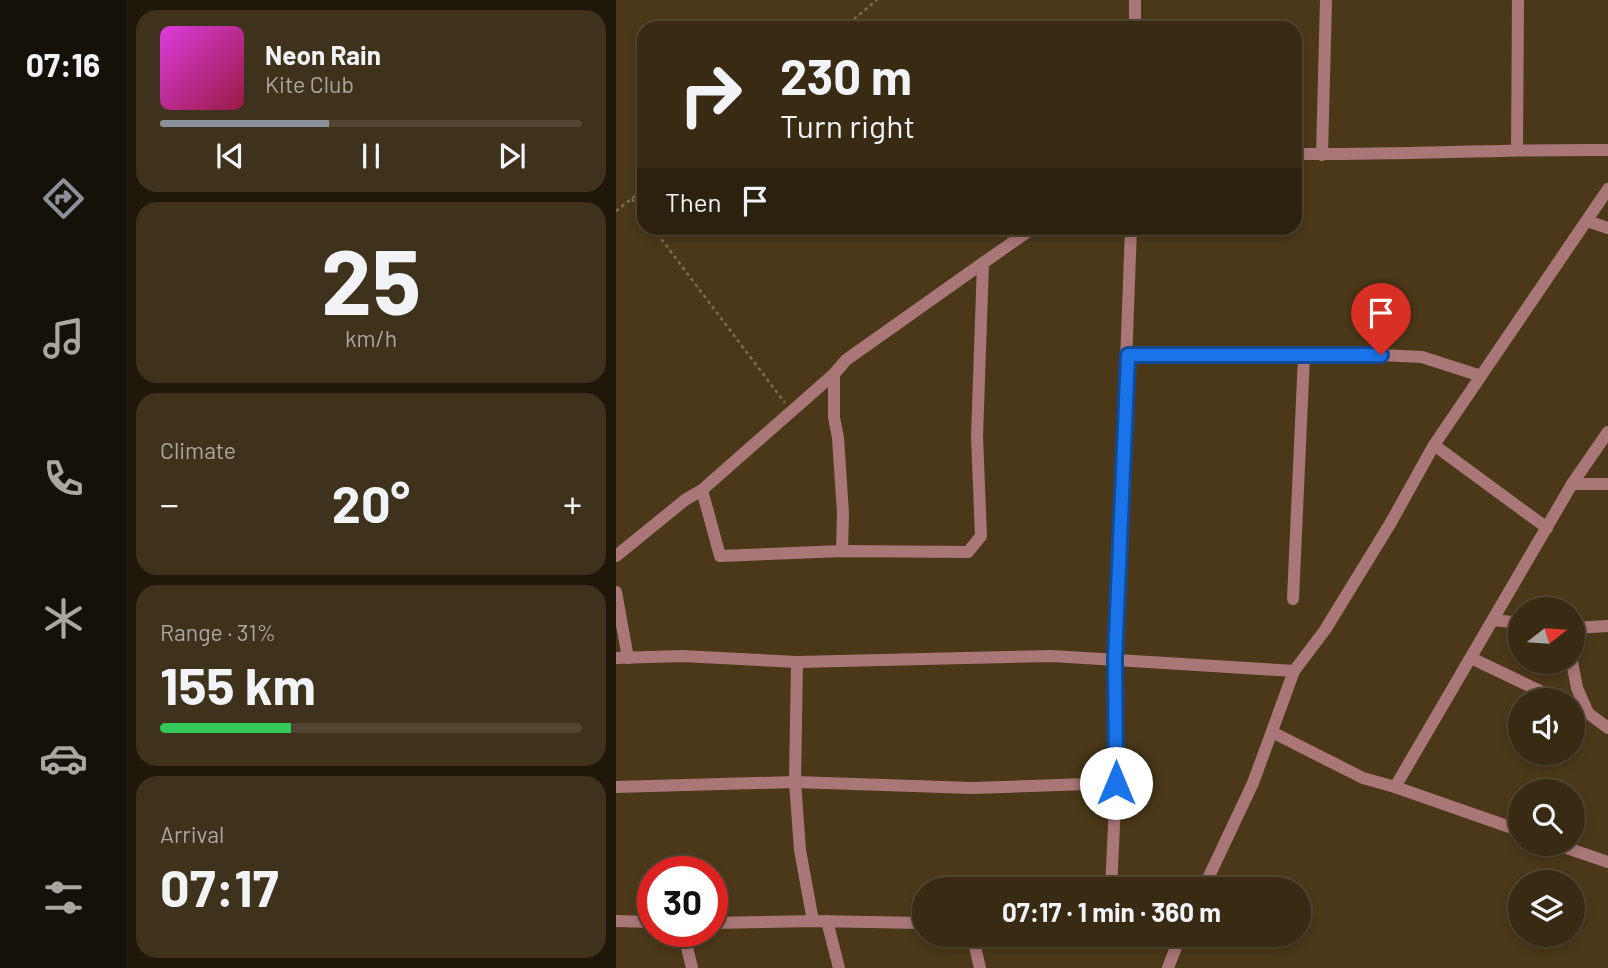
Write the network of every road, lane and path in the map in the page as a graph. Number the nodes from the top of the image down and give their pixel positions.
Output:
1 (877, 0) edge
2 (1135, 0) edge
3 (1326, 0) edge
4 (1518, 0) edge
5 (852, 21) edge
6 (1135, 21) edge
7 (1517, 149) junction
8 (1608, 150) edge
9 (1302, 154) edge
10 (1322, 155) junction
11 (1608, 189) edge
12 (637, 195) edge
13 (632, 199) junction
14 (637, 206) edge
15 (616, 211) edge
16 (1587, 221) junction
17 (1608, 228) edge
18 (658, 235) edge
19 (1023, 235) edge
20 (1131, 235) edge
21 (984, 262) junction
22 (1128, 355) junction
23 (1304, 356) junction
24 (834, 374) junction
25 (1481, 376) junction
26 (792, 411) junction
27 (1608, 432) edge
28 (1434, 445) junction
29 (1572, 484) junction
30 (1608, 484) edge
31 (702, 490) junction
32 (1547, 528) junction
33 (842, 551) junction
34 (616, 556) edge
35 (616, 592) edge
36 (1293, 599) dead end
37 (1493, 620) junction
38 (1508, 622) edge
39 (1608, 626) edge
40 (1586, 627) edge
41 (622, 658) edge
42 (1471, 658) junction
43 (1115, 659) junction
44 (797, 662) junction
45 (1294, 671) junction
46 (1574, 674) edge
47 (1534, 688) edge
48 (1585, 712) edge
49 (1588, 713) junction
50 (1608, 728) edge
51 (1272, 732) junction
52 (795, 782) junction
53 (1116, 783) junction
54 (616, 787) edge
55 (1395, 787) junction
56 (1508, 826) edge
57 (1585, 854) edge
58 (1608, 862) edge
59 (1112, 877) edge
60 (1209, 877) edge
61 (616, 921) edge
62 (813, 921) junction
63 (827, 921) junction
64 (637, 922) edge
65 (728, 923) edge
66 (912, 923) edge
67 (687, 947) edge
68 (975, 947) edge
69 (1174, 947) edge
70 (692, 968) edge
71 (839, 968) edge
72 (980, 968) edge
73 (1168, 968) edge

1 - 5 path
2 - 6 street
3 - 10 street
4 - 7 street
7 - 8 street
7 - 10 street
9 - 10 street
11 - 16 street
12 - 13 path
13 - 14 path
13 - 15 path
16 - 17 street
16 - 25 street
18 - 26 path
19 - 21 street
20 - 22 street
21 - 24 street
21 - 33 street
22 - 23 street
22 - 43 street
23 - 25 street
23 - 36 street
24 - 26 street
24 - 33 street
25 - 28 street
26 - 31 street
27 - 29 street
28 - 32 street
28 - 45 street
29 - 30 street
29 - 32 street
31 - 33 street
31 - 34 street
32 - 37 street
35 - 41 street
37 - 38 street
37 - 42 street
39 - 40 street
41 - 44 street
42 - 47 street
42 - 55 street
43 - 44 street
43 - 45 street
43 - 53 street
44 - 52 street
45 - 51 street
46 - 49 street
48 - 49 street
49 - 50 street
51 - 55 street
51 - 60 street
52 - 53 street
52 - 54 street
52 - 62 street
53 - 59 street
55 - 56 street
57 - 58 street
61 - 64 street
62 - 63 street
62 - 65 street
63 - 66 street
63 - 71 street
67 - 70 street
68 - 72 street
69 - 73 street

